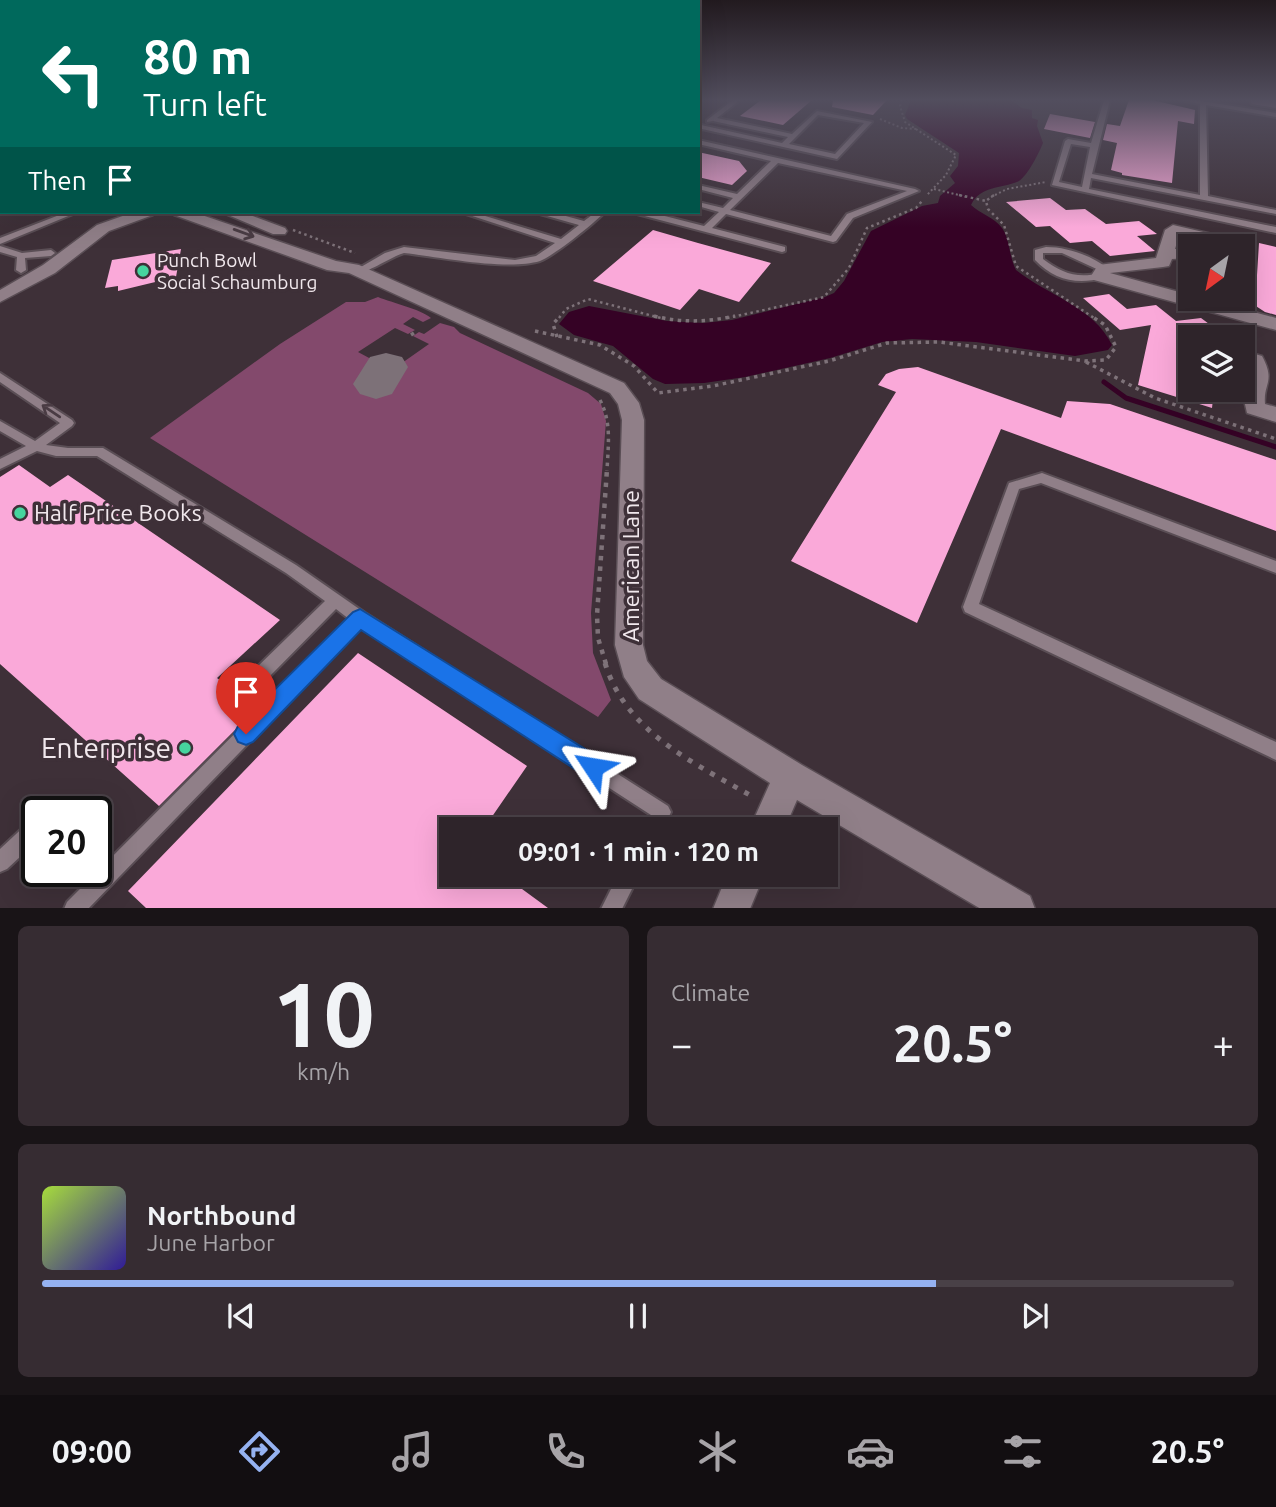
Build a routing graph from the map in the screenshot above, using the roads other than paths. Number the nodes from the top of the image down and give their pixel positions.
1 (700, 142) edge
2 (766, 142) edge
3 (787, 142) edge
4 (851, 142) edge
5 (1068, 142) edge
6 (1075, 142) edge
7 (1095, 142) edge
8 (1203, 142) edge
9 (783, 146) junction
10 (1094, 146) junction
11 (776, 160) junction
12 (1087, 175) junction
13 (700, 187) edge
14 (1084, 190) junction
15 (739, 197) junction
16 (1204, 198) junction
17 (700, 205) edge
18 (724, 211) junction
19 (1276, 212) edge
20 (69, 214) edge
21 (112, 214) edge
22 (142, 214) edge
23 (185, 214) edge
24 (234, 214) edge
25 (471, 214) edge
26 (550, 214) edge
27 (598, 214) edge
28 (648, 214) edge
29 (585, 224) junction
30 (706, 229) junction
31 (1276, 230) edge
32 (1191, 234) edge
33 (0, 241) edge
34 (562, 242) junction
35 (0, 249) edge
36 (782, 249) dead end
37 (1178, 254) edge
38 (1165, 256) junction
39 (21, 263) junction
40 (363, 267) junction
41 (1102, 272) junction
42 (0, 280) edge
43 (0, 297) edge
44 (1276, 324) edge
45 (1276, 358) edge
46 (1255, 360) edge
47 (1255, 371) edge
48 (2, 380) edge
49 (1255, 386) edge
50 (1252, 402) edge
51 (1276, 415) edge
52 (0, 425) edge
53 (35, 447) junction
54 (0, 464) edge
55 (1276, 567) edge
56 (335, 601) junction
57 (360, 618) junction
58 (260, 675) dead end
59 (1276, 751) edge
60 (790, 777) junction
61 (660, 817) edge
62 (771, 817) edge
63 (21, 843) edge
64 (0, 862) edge
65 (622, 887) edge
66 (740, 887) edge
67 (1007, 906) edge
68 (74, 908) edge
69 (611, 908) edge
70 (730, 908) edge

1 - 11 lane
2 - 9 lane
3 - 9 lane
4 - 9 lane
5 - 14 lane
6 - 10 lane
7 - 10 lane
8 - 16 lane
10 - 12 lane
11 - 15 lane
11 - 18 lane
12 - 14 lane
12 - 16 lane
13 - 15 lane
14 - 31 lane
15 - 18 lane
16 - 19 lane
17 - 18 lane
18 - 30 lane
20 - 33 lane
21 - 39 street
22 - 43 street
23 -> 40 street, American Lane
24 - 40 street, American Lane
25 - 34 lane
26 - 29 lane
27 - 29 lane
28 - 30 lane
29 - 34 lane
30 - 36 lane
32 - 38 street
34 - 40 lane
35 - 39 lane
37 - 38 street
38 - 41 street
39 - 42 street
40 - 60 street, American Lane
41 - 41 lane
41 - 44 street
45 - 46 street
47 - 49 street
53 -> 48 lane
50 - 51 street
52 - 53 lane
53 - 54 lane
53 - 56 lane
55 - 59 lane
56 - 57 lane
56 - 58 lane
57 - 61 lane
57 - 68 lane
60 - 62 street
60 - 67 street, American Lane
63 - 64 lane
65 - 69 lane
66 - 70 street

